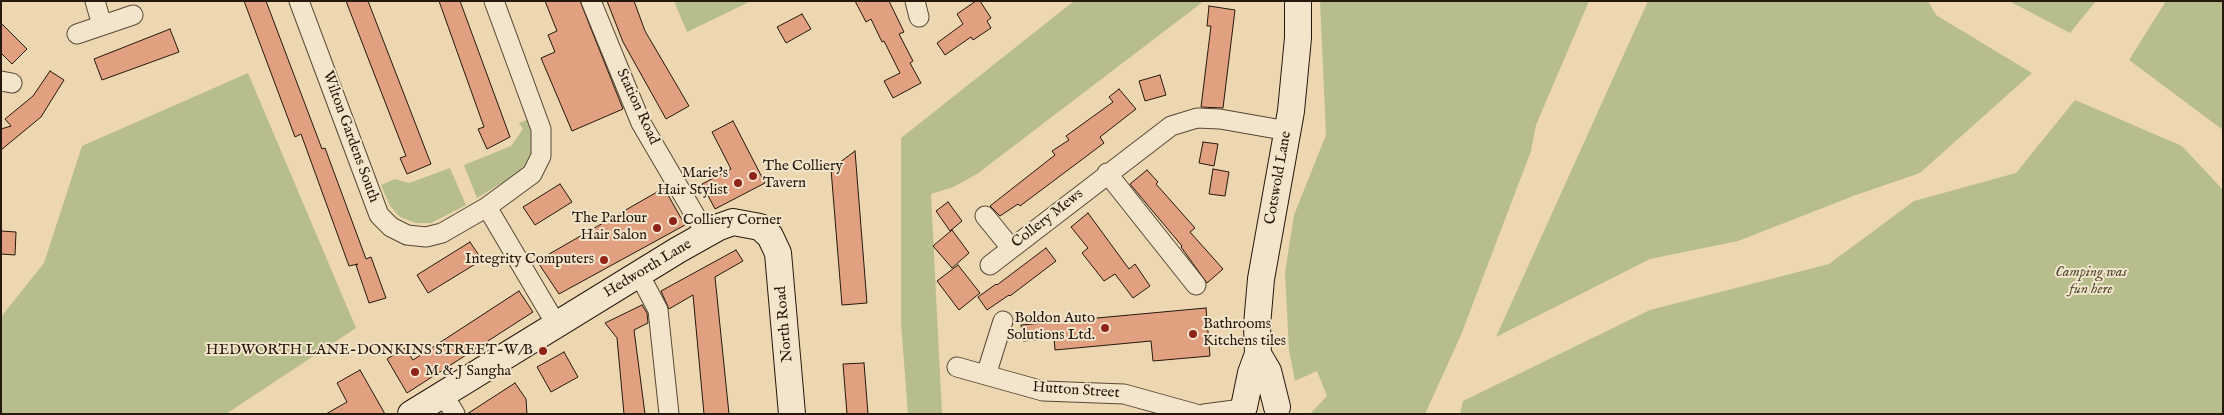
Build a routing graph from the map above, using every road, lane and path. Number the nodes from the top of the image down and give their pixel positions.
1 (95, 1) edge
2 (299, 1) edge
3 (494, 1) edge
4 (591, 1) edge
5 (1298, 1) edge
6 (133, 15) dead end
7 (102, 25) junction
8 (77, 34) dead end
9 (1288, 131) junction
10 (1107, 173) junction
11 (487, 207) junction
12 (985, 216) dead end
13 (706, 234) junction
14 (770, 236) joint
15 (1011, 248) junction
16 (990, 265) dead end
17 (639, 274) junction
18 (1196, 285) dead end
19 (1003, 321) dead end
20 (556, 324) junction
21 (1258, 354) junction
22 (958, 367) dead end
23 (986, 375) junction
24 (449, 404) edge
25 (1241, 410) edge
26 (1280, 410) edge
27 (411, 414) edge
28 (669, 414) edge
29 (792, 414) edge
30 (1196, 414) edge
31 (1204, 414) edge

1 - 7 street
2 - 11 street, Wilton Gardens South
3 - 11 street, Wilton Gardens South
4 - 13 street, Station Road
5 - 9 street, Cotswold Lane
6 - 7 street
7 - 8 street
9 - 10 street, Collery Mews
9 - 21 street, Cotswold Lane
10 - 15 street, Collery Mews
10 - 18 street
11 - 20 street
12 - 15 street
13 - 14 street, Hedworth Lane
13 - 17 street, Hedworth Lane
14 - 29 street, North Road
15 - 16 street, Collery Mews
17 - 20 street, Hedworth Lane
17 - 28 street
19 - 23 street
20 - 24 street, Hedworth Lane
21 - 25 street, Cotswold Lane
21 - 26 street, Cotswold Lane
22 - 23 street, Hutton Street
23 - 30 street, Hutton Street
24 - 27 street, Hedworth Lane
25 - 26 street
25 - 31 street

